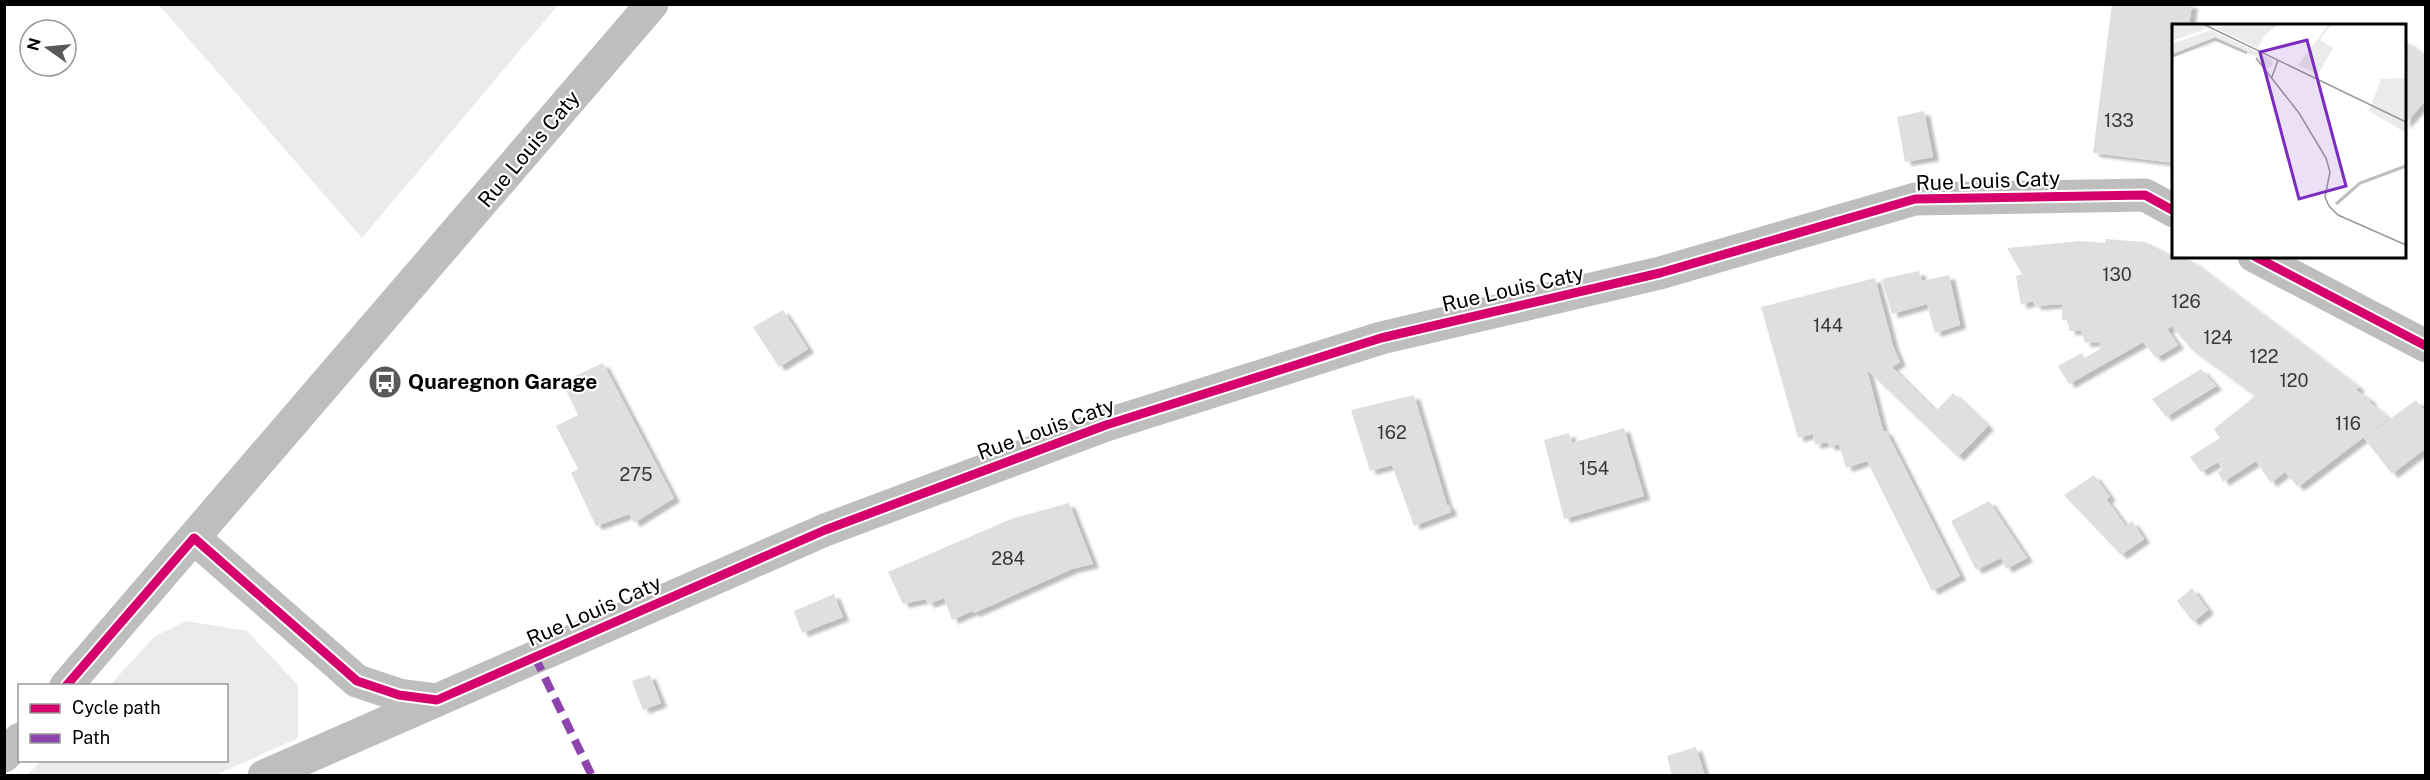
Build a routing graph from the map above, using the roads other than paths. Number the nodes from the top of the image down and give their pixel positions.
1 (652, 4) edge
2 (2172, 210) edge
3 (2258, 258) edge
4 (2426, 346) edge
5 (194, 538) junction
6 (68, 684) edge
7 (437, 700) junction
8 (18, 741) edge
9 (4, 756) edge
10 (264, 776) edge

1 - 5 street, Rue Louis Caty
2 - 7 street, Rue Louis Caty
3 - 4 street
5 - 6 street, Rue Louis Caty
5 - 7 street
7 - 10 street, Rue Louis Caty
8 - 9 street

